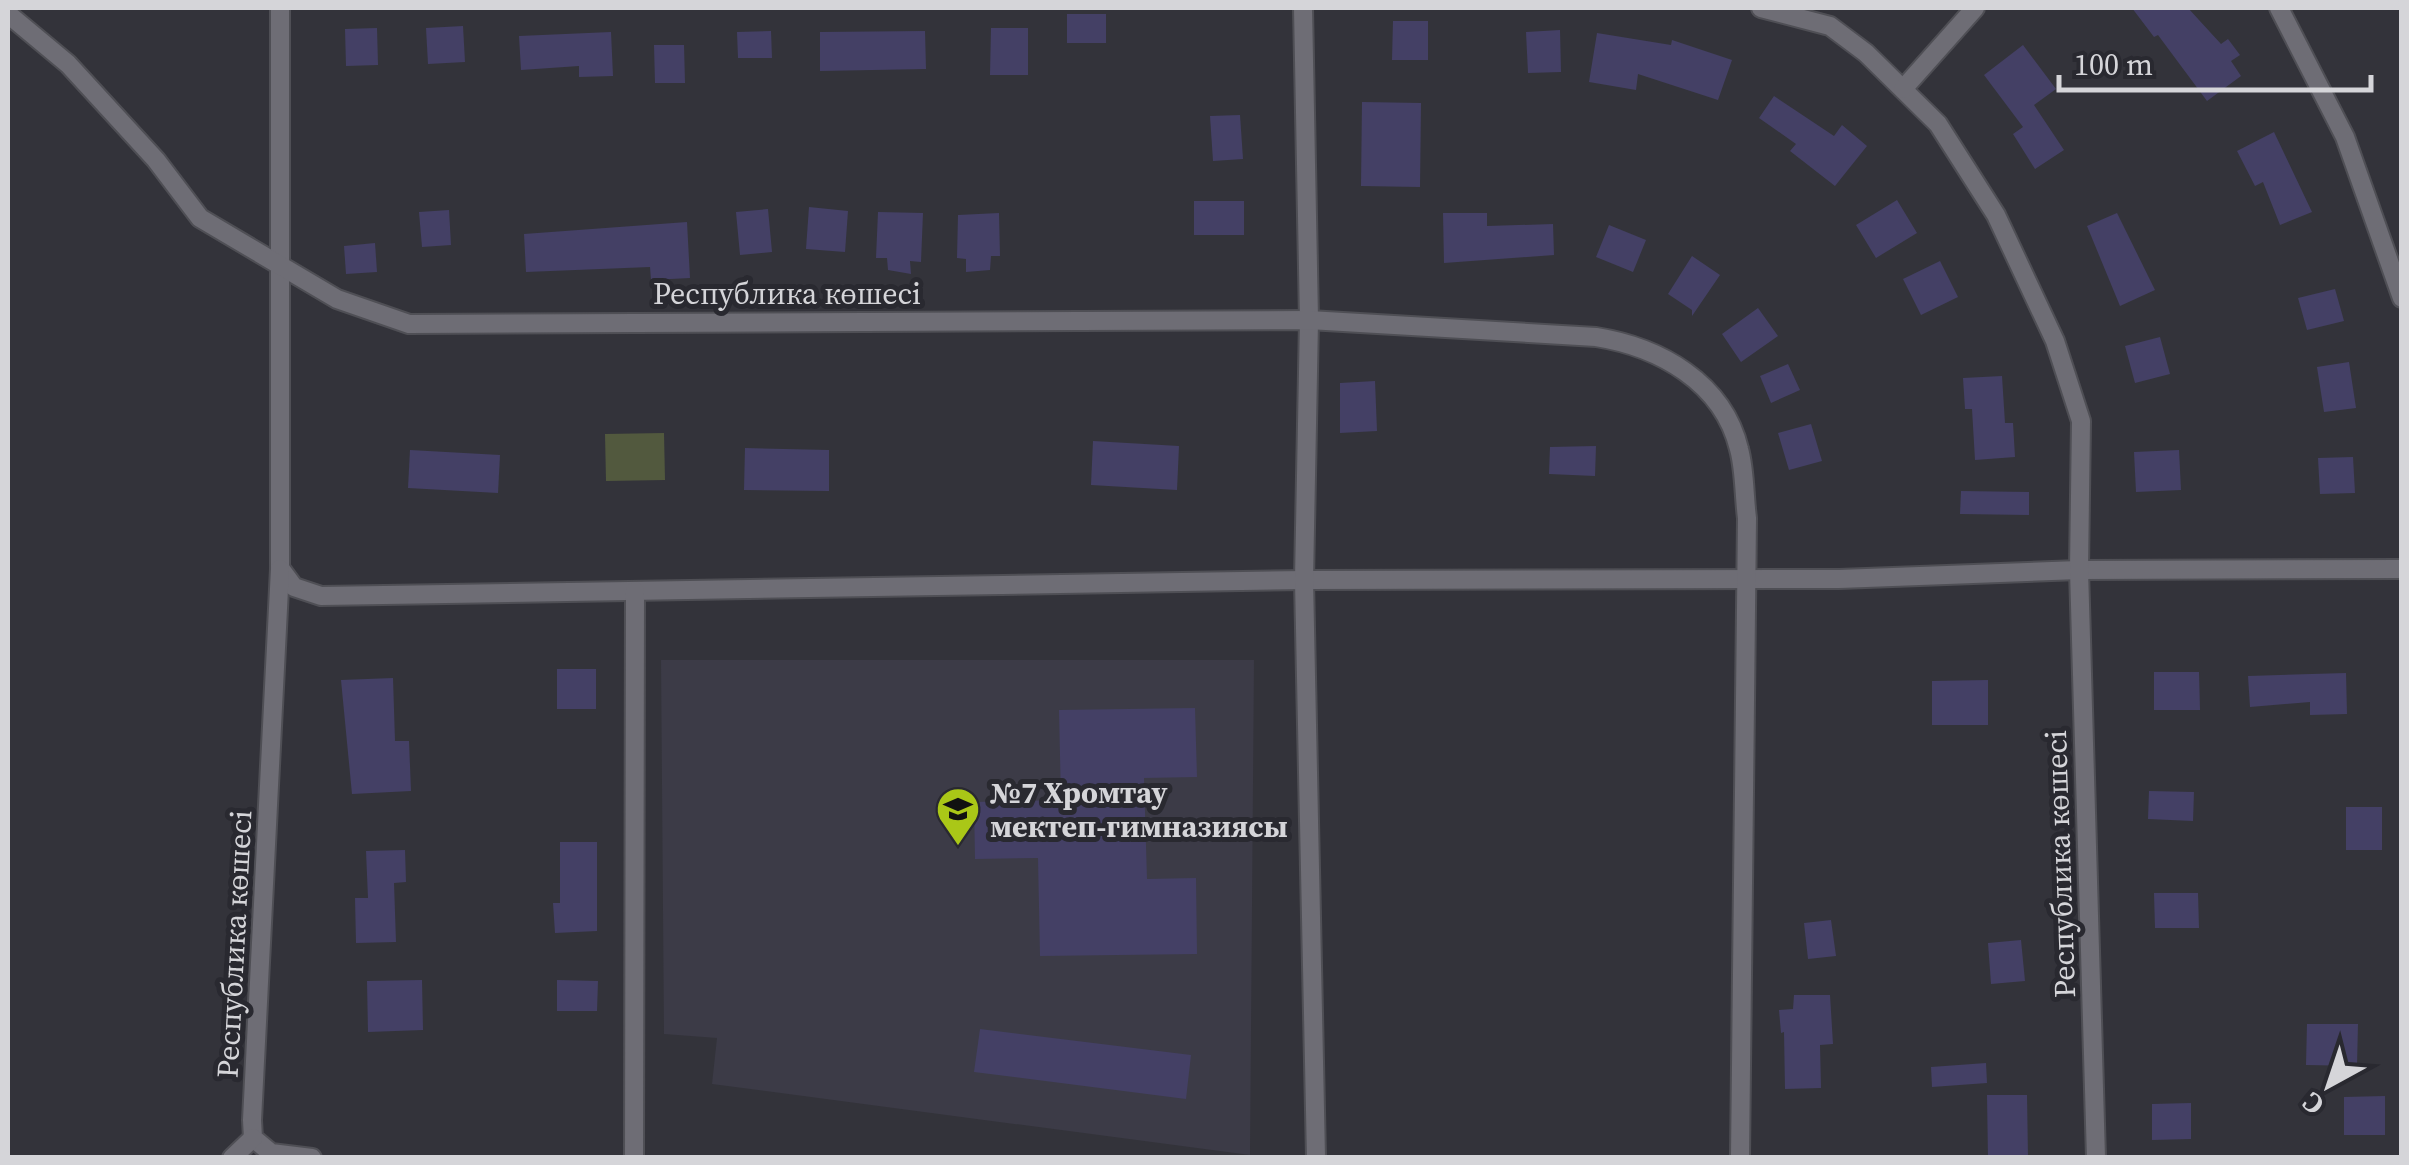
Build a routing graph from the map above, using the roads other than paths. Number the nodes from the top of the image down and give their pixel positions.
1 (280, 8) edge
2 (1303, 8) edge
3 (1761, 8) edge
4 (1974, 8) edge
5 (2280, 8) edge
6 (8, 14) edge
7 (1902, 90) junction
8 (278, 267) junction
9 (2402, 298) edge
10 (1309, 320) junction
11 (280, 568) junction
12 (2402, 569) edge
13 (2079, 570) junction
14 (1748, 579) junction
15 (1304, 580) junction
16 (635, 591) junction
17 (254, 1138) junction
18 (232, 1158) edge
19 (312, 1158) edge
20 (634, 1158) edge
21 (1316, 1158) edge
22 (1740, 1158) edge
23 (2096, 1158) edge

1 - 8 street
2 - 10 street
3 - 7 street, Республика көшесі
4 - 7 street
5 - 9 street
6 - 8 street, Республика көшесі
7 - 13 street, Республика көшесі
8 - 10 street, Республика көшесі
8 - 11 street, Республика көшесі
10 - 14 street, Республика көшесі
10 - 15 street
11 - 16 street
11 - 17 street, Республика көшесі
12 - 13 street
13 - 14 street
13 - 23 street, Республика көшесі
14 - 15 street
14 - 22 street, Республика көшесі
15 - 16 street
15 - 21 street
16 - 20 street
17 - 18 street
17 - 19 street

